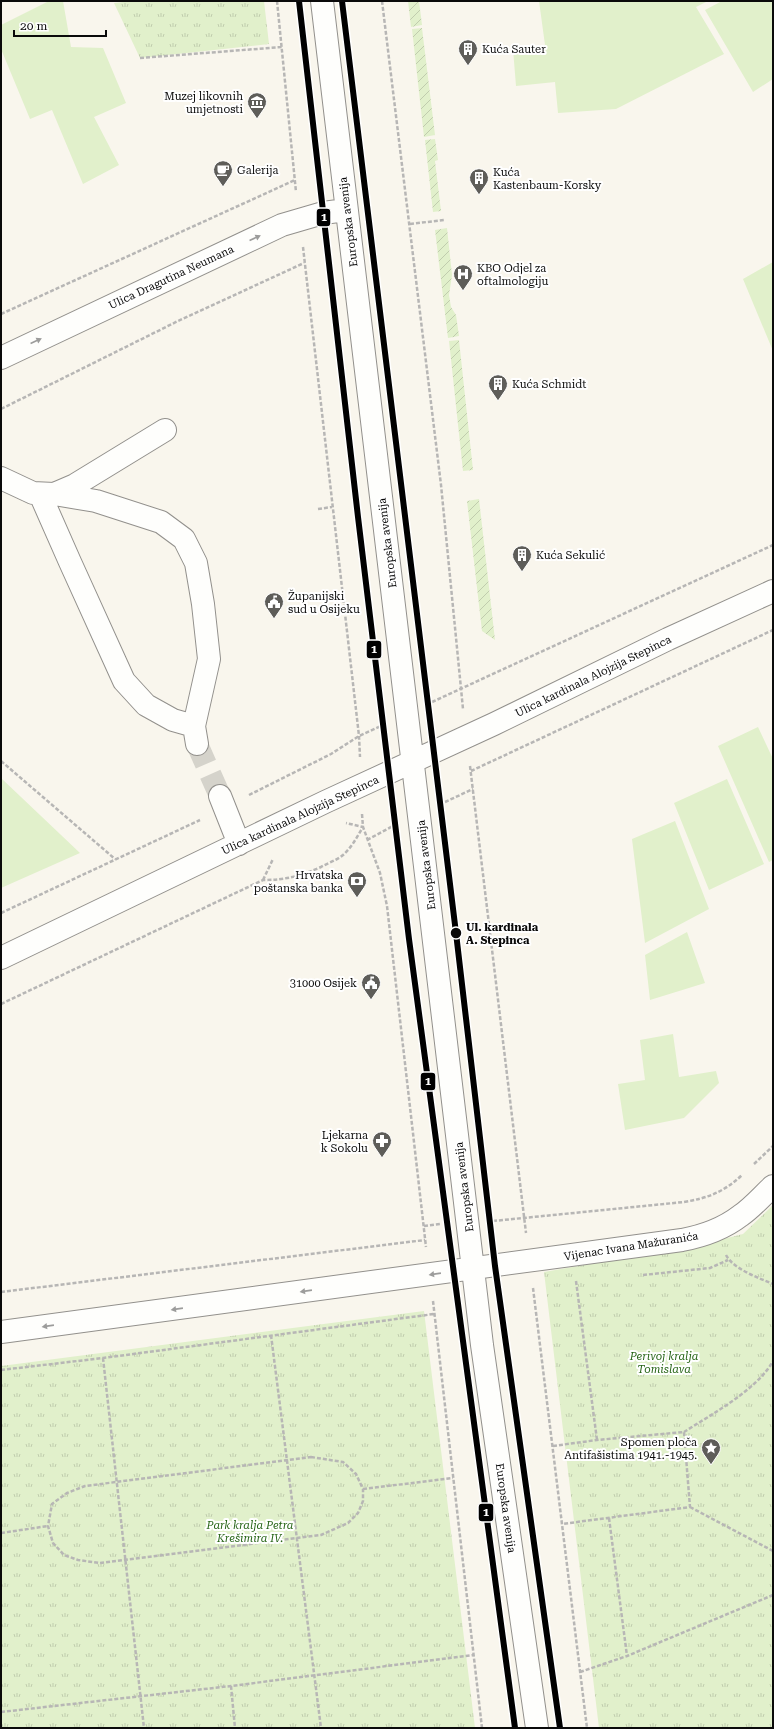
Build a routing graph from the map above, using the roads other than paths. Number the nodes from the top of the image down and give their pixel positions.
1 (322, 1) edge
2 (346, 210) junction
3 (1, 358) edge
4 (165, 430) dead end
5 (1, 478) edge
6 (47, 494) junction
7 (773, 591) edge
8 (413, 761) junction
9 (220, 796) tunnel mouth
10 (239, 844) junction
11 (1, 958) edge
12 (773, 1186) edge
13 (473, 1269) junction
14 (1, 1332) edge
15 (537, 1728) edge

1 - 2 street, Europska avenija
3 -> 2 street, Ulica Dragutina Neumana
2 - 8 street, Europska avenija
4 - 6 street
5 - 6 street
6 - 6 street
7 - 8 street, Ulica kardinala Alojzija Stepinca
8 - 10 street, Ulica kardinala Alojzija Stepinca
8 - 13 street, Europska avenija
9 - 10 street
10 - 11 street, Ulica kardinala Alojzija Stepinca
12 - 13 street, Vijenac Ivana Mažuranića
13 -> 14 street
13 - 15 street, Europska avenija

